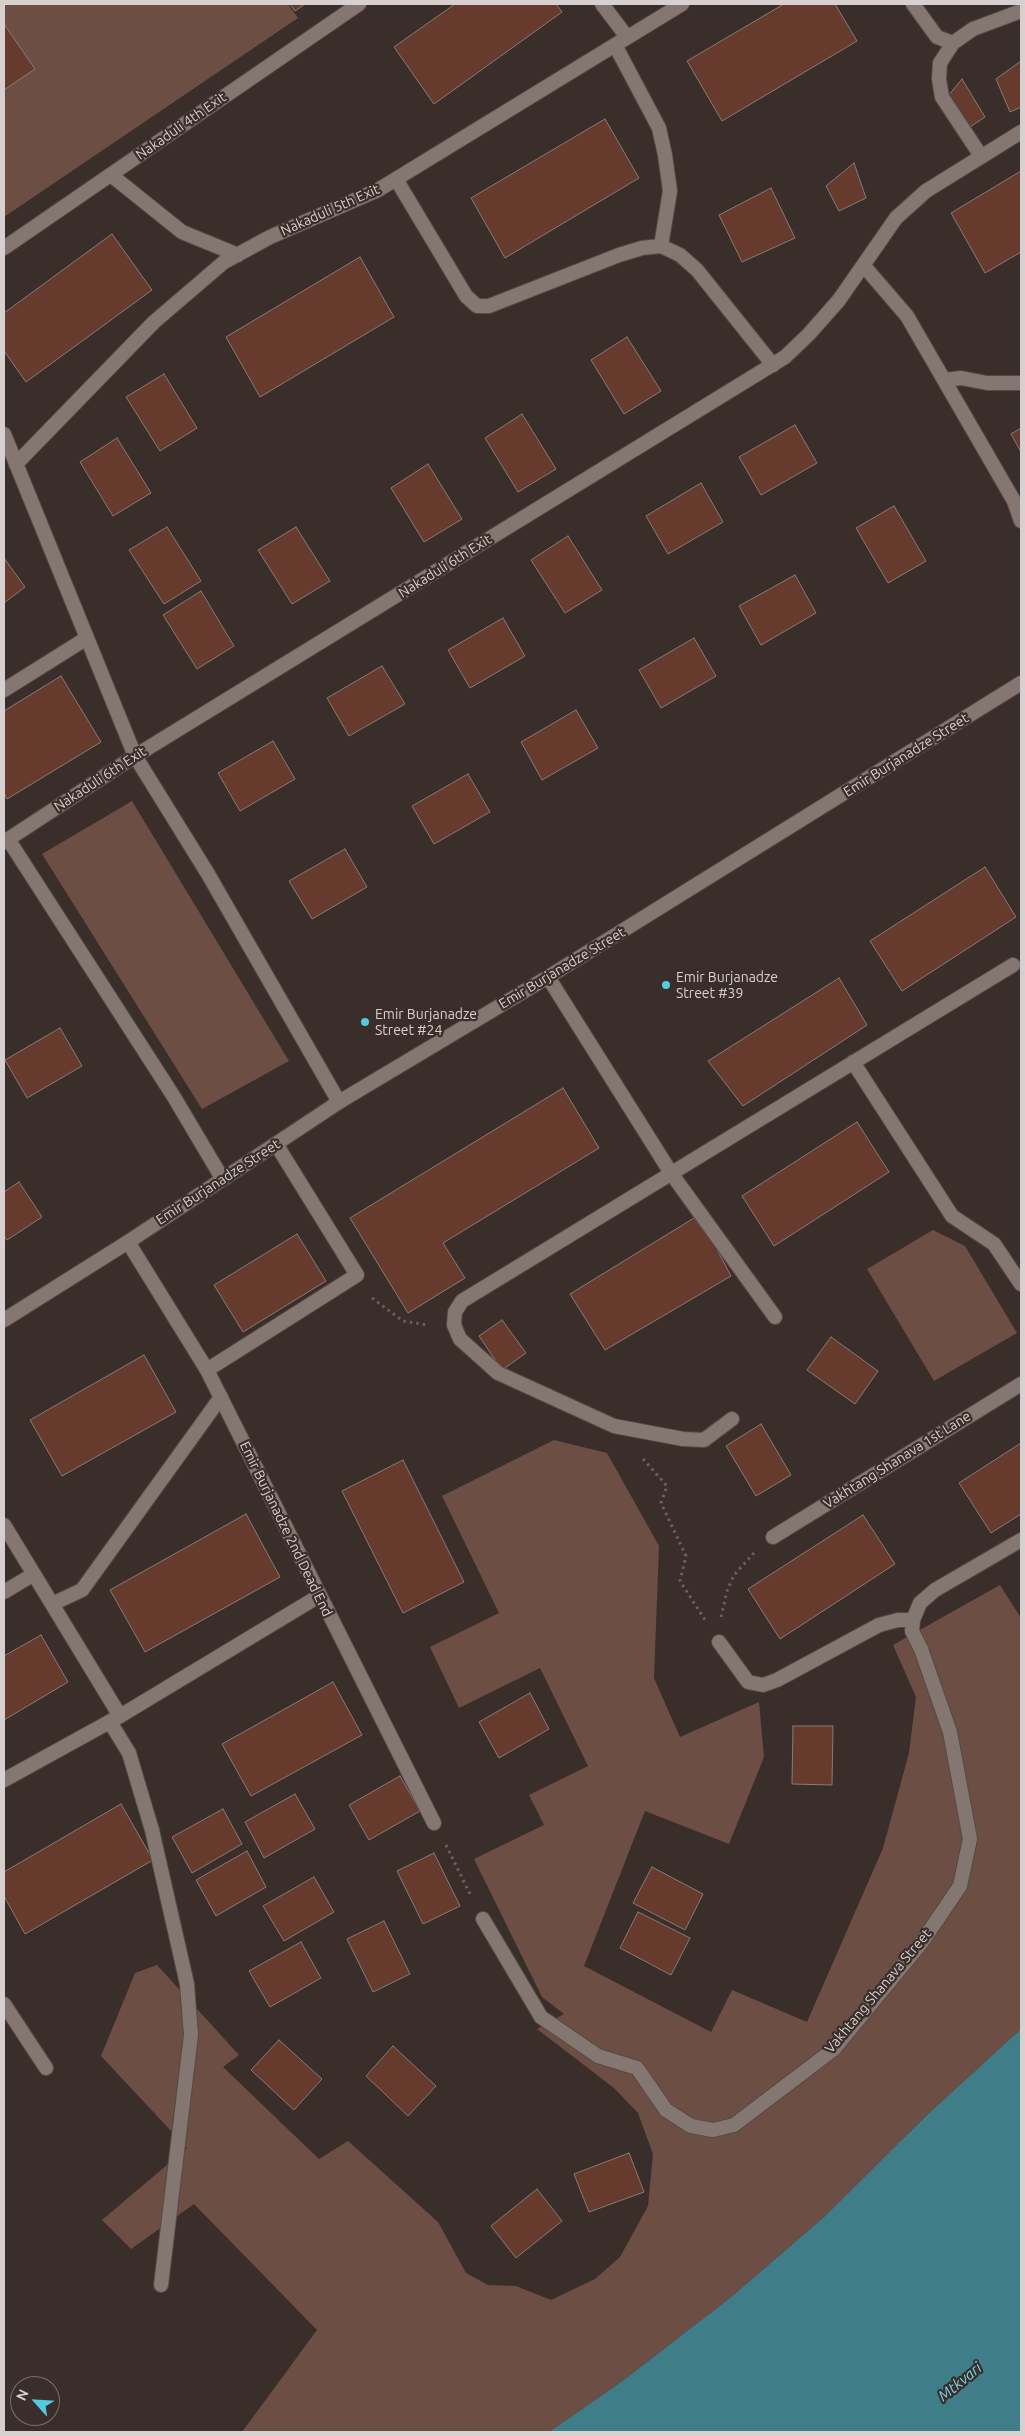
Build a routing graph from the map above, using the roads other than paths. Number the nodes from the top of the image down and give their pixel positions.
1 (359, 4) edge
2 (602, 4) edge
3 (682, 4) edge
4 (913, 4) edge
5 (1021, 11) edge
6 (627, 37) junction
7 (953, 43) junction
8 (615, 45) junction
9 (1021, 132) edge
10 (981, 156) junction
11 (111, 175) junction
12 (396, 179) junction
13 (661, 246) junction
14 (4, 248) edge
15 (238, 255) junction
16 (864, 266) junction
17 (773, 365) junction
18 (945, 380) junction
19 (1021, 383) edge
20 (4, 434) edge
21 (16, 464) junction
22 (1021, 521) edge
23 (87, 638) junction
24 (1021, 683) edge
25 (4, 690) edge
26 (135, 756) junction
27 (5, 838) edge
28 (1013, 965) dead end
29 (548, 977) junction
30 (853, 1062) junction
31 (339, 1102) junction
32 (276, 1144) junction
33 (671, 1173) junction
34 (222, 1178) junction
35 (128, 1242) junction
36 (1021, 1284) edge
37 (775, 1317) dead end
38 (4, 1320) edge
39 (207, 1370) junction
40 (1021, 1384) edge
41 (221, 1397) junction
42 (732, 1419) dead end
43 (4, 1525) edge
44 (773, 1537) road end
45 (1021, 1540) edge
46 (34, 1574) junction
47 (4, 1592) edge
48 (319, 1596) junction
49 (52, 1604) junction
50 (913, 1620) junction
51 (719, 1642) road end
52 (115, 1719) junction
53 (4, 1780) edge
54 (434, 1822) road end
55 (483, 1919) road end
56 (4, 2004) edge
57 (46, 2068) dead end
58 (161, 2285) dead end

1 - 11 street, Nakaduli 4th Exit
2 - 6 street
3 - 6 street, Nakaduli 5th Exit
4 - 7 street
5 - 7 street
6 - 8 street, Nakaduli 5th Exit
7 - 10 street
8 - 12 street, Nakaduli 5th Exit
8 - 13 street
9 - 10 street, Nakaduli 6th Exit
10 - 16 street, Nakaduli 6th Exit
11 - 14 street, Nakaduli 4th Exit
11 - 15 street
12 - 13 street
12 - 15 street, Nakaduli 5th Exit
13 - 17 street
15 - 21 street, Nakaduli 5th Exit
16 - 17 street, Nakaduli 6th Exit
16 - 18 street
17 - 26 street, Nakaduli 6th Exit
18 - 19 street
18 - 22 street
20 - 21 street
21 - 23 street
23 - 25 street
23 - 26 street
24 - 29 street, Emir Burjanadze Street
26 - 27 street, Nakaduli 6th Exit
26 - 31 street
27 - 34 street
28 - 30 street
29 - 31 street, Emir Burjanadze Street
29 - 33 street
30 - 33 street
30 - 36 street
31 - 32 street, Emir Burjanadze Street
32 - 34 street, Emir Burjanadze Street
32 - 39 street
33 - 37 street
33 - 42 street
34 - 35 street, Emir Burjanadze Street
35 - 38 street, Emir Burjanadze Street
35 - 39 street, Emir Burjanadze 2nd Dead End
39 - 41 street, Emir Burjanadze 2nd Dead End
40 - 44 street, Vakhtang Shanava 1st Lane
41 - 48 street, Emir Burjanadze 2nd Dead End
41 - 49 street
43 - 46 street
45 - 50 street
46 - 47 street
46 - 49 street
48 - 52 street
48 - 54 street, Emir Burjanadze 2nd Dead End
49 - 52 street
50 - 51 street
50 - 55 street, Vakhtang Shanava Street
52 - 53 street
52 - 58 street
56 - 57 street

